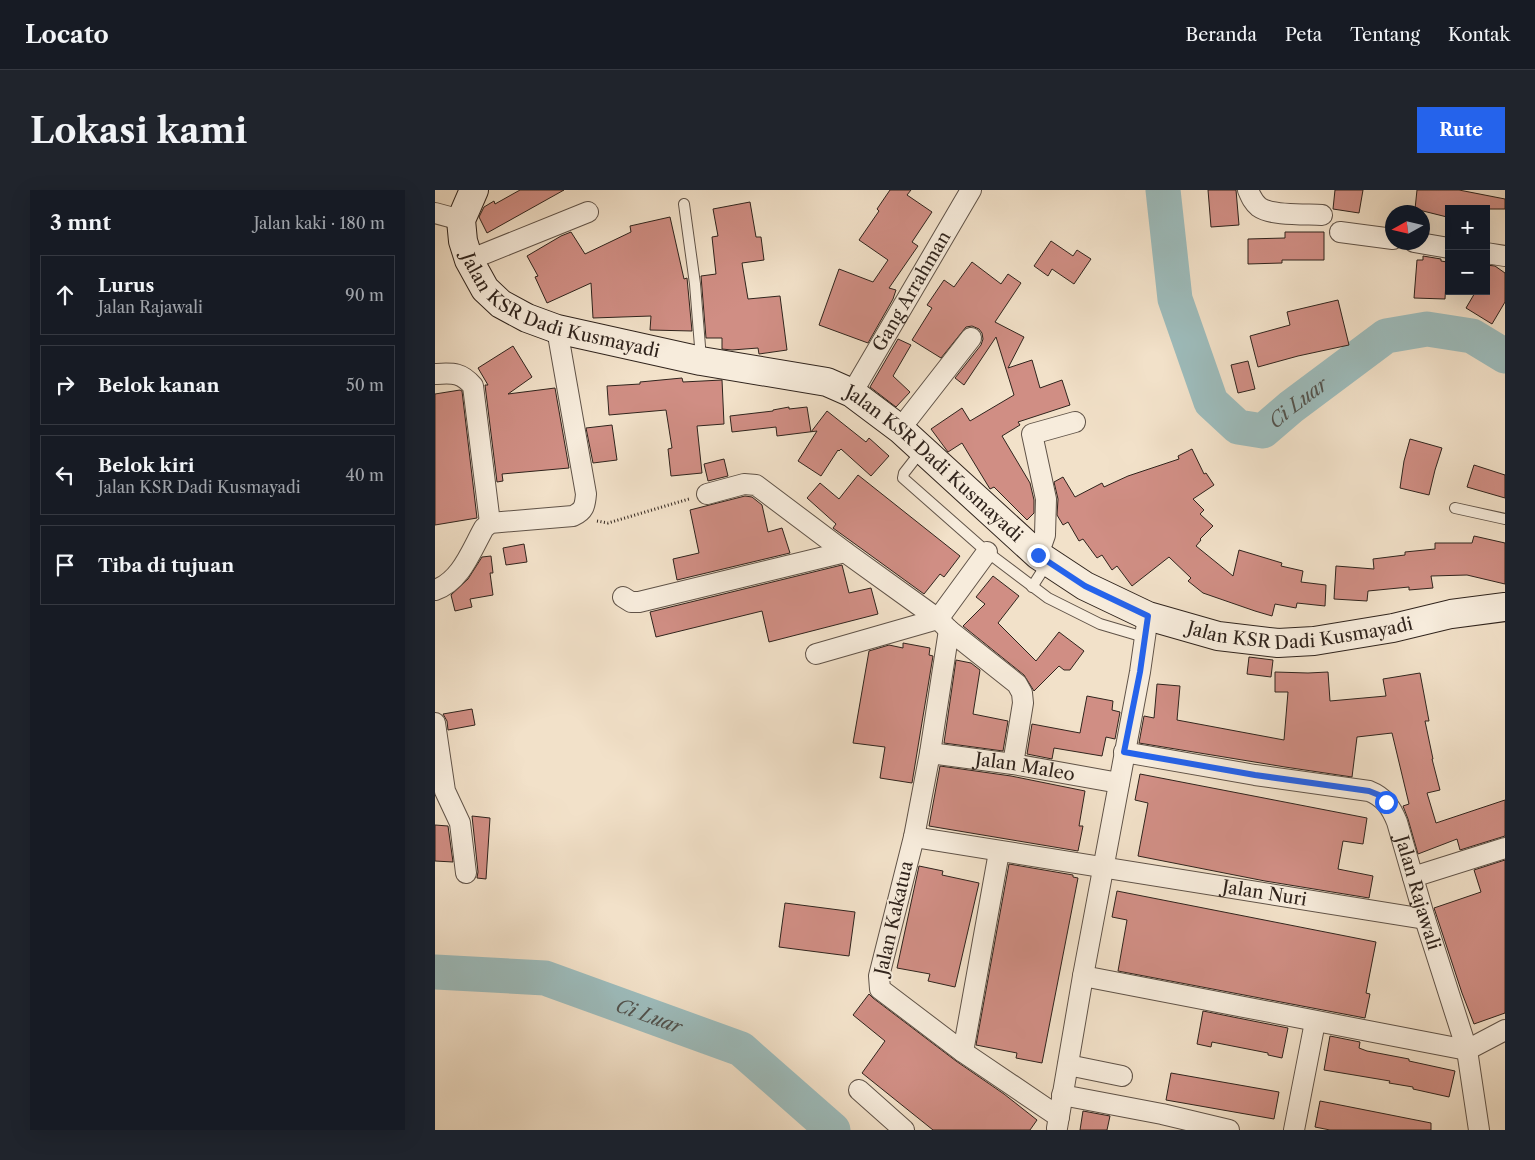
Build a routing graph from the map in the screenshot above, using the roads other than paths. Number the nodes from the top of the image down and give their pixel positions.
1 (474, 190) edge
2 (971, 190) edge
3 (1248, 190) edge
4 (684, 204) dead end
5 (588, 212) dead end
6 (435, 213) edge
7 (1323, 215) dead end
8 (461, 220) junction
9 (1340, 232) dead end
10 (1385, 238) edge
11 (1430, 245) edge
12 (1445, 247) edge
13 (1490, 254) edge
14 (1505, 256) edge
15 (469, 260) junction
16 (557, 329) junction
17 (971, 338) dead end
18 (701, 361) junction
19 (435, 374) edge
20 (852, 393) junction
21 (1075, 422) dead end
22 (900, 430) junction
23 (922, 449) junction
24 (707, 494) road end
25 (1455, 508) dead end
26 (1505, 519) edge
27 (490, 523) junction
28 (845, 552) junction
29 (987, 552) junction
30 (1043, 559) junction
31 (1032, 586) junction
32 (435, 590) edge
33 (623, 597) dead end
34 (1505, 606) edge
35 (944, 624) junction
36 (1146, 626) junction
37 (816, 654) dead end
38 (435, 723) edge
39 (1124, 752) junction
40 (930, 753) junction
41 (1013, 764) junction
42 (1119, 783) junction
43 (442, 805) edge
44 (914, 837) junction
45 (1505, 848) edge
46 (999, 852) junction
47 (1104, 868) junction
48 (466, 873) dead end
49 (1413, 877) junction
50 (1425, 919) junction
51 (1083, 976) junction
52 (1315, 1022) junction
53 (1505, 1030) edge
54 (1467, 1050) junction
55 (963, 1052) junction
56 (1068, 1066) junction
57 (1122, 1076) dead end
58 (859, 1090) dead end
59 (1062, 1095) junction
60 (1160, 1122) edge
61 (1058, 1123) edge
62 (904, 1130) edge
63 (1229, 1130) edge
64 (1294, 1130) edge
65 (1479, 1130) edge

1 - 8 main road
2 - 20 street, Gang Arrahman
3 - 7 street
4 - 18 lane
5 - 15 street
6 - 8 street
8 - 15 main road, Jalan KSR Dadi Kusmayadi
9 - 10 street
11 - 12 street
13 - 14 street
15 - 16 main road, Jalan KSR Dadi Kusmayadi
16 - 18 main road, Jalan KSR Dadi Kusmayadi
16 - 27 street
17 - 22 street
18 - 20 main road, Jalan KSR Dadi Kusmayadi
19 - 27 street
20 - 22 main road, Jalan KSR Dadi Kusmayadi
21 - 30 street
22 - 23 main road, Jalan KSR Dadi Kusmayadi
23 - 29 lane
23 - 30 main road, Jalan KSR Dadi Kusmayadi
24 - 28 street
25 - 26 lane
27 - 32 street
28 - 33 street
28 - 35 street
29 - 31 lane
29 - 35 street
30 - 31 lane
30 - 36 main road, Jalan KSR Dadi Kusmayadi
31 - 36 lane
34 - 36 main road, Jalan KSR Dadi Kusmayadi
35 - 37 street
35 - 40 street, Jalan Kakatua
35 - 41 street
36 - 39 street
38 - 43 street
39 - 42 street
39 - 49 street, Jalan Rajawali
40 - 41 street, Jalan Maleo
40 - 44 street, Jalan Kakatua
41 - 42 street, Jalan Maleo
42 - 47 street
43 - 48 street
44 - 46 street, Jalan Nuri
44 - 55 street, Jalan Kakatua
45 - 49 street
46 - 47 street, Jalan Nuri
46 - 55 street
47 - 50 street, Jalan Nuri
47 - 51 street
49 - 50 street, Jalan Rajawali
50 - 54 street, Jalan Rajawali
51 - 52 street
51 - 56 street
52 - 54 street
52 - 64 street
53 - 54 street
54 - 65 street, Jalan Rajawali
55 - 61 street, Jalan Kakatua
56 - 57 street
56 - 59 street
58 - 62 street
59 - 60 street
59 - 61 street
60 - 63 street

